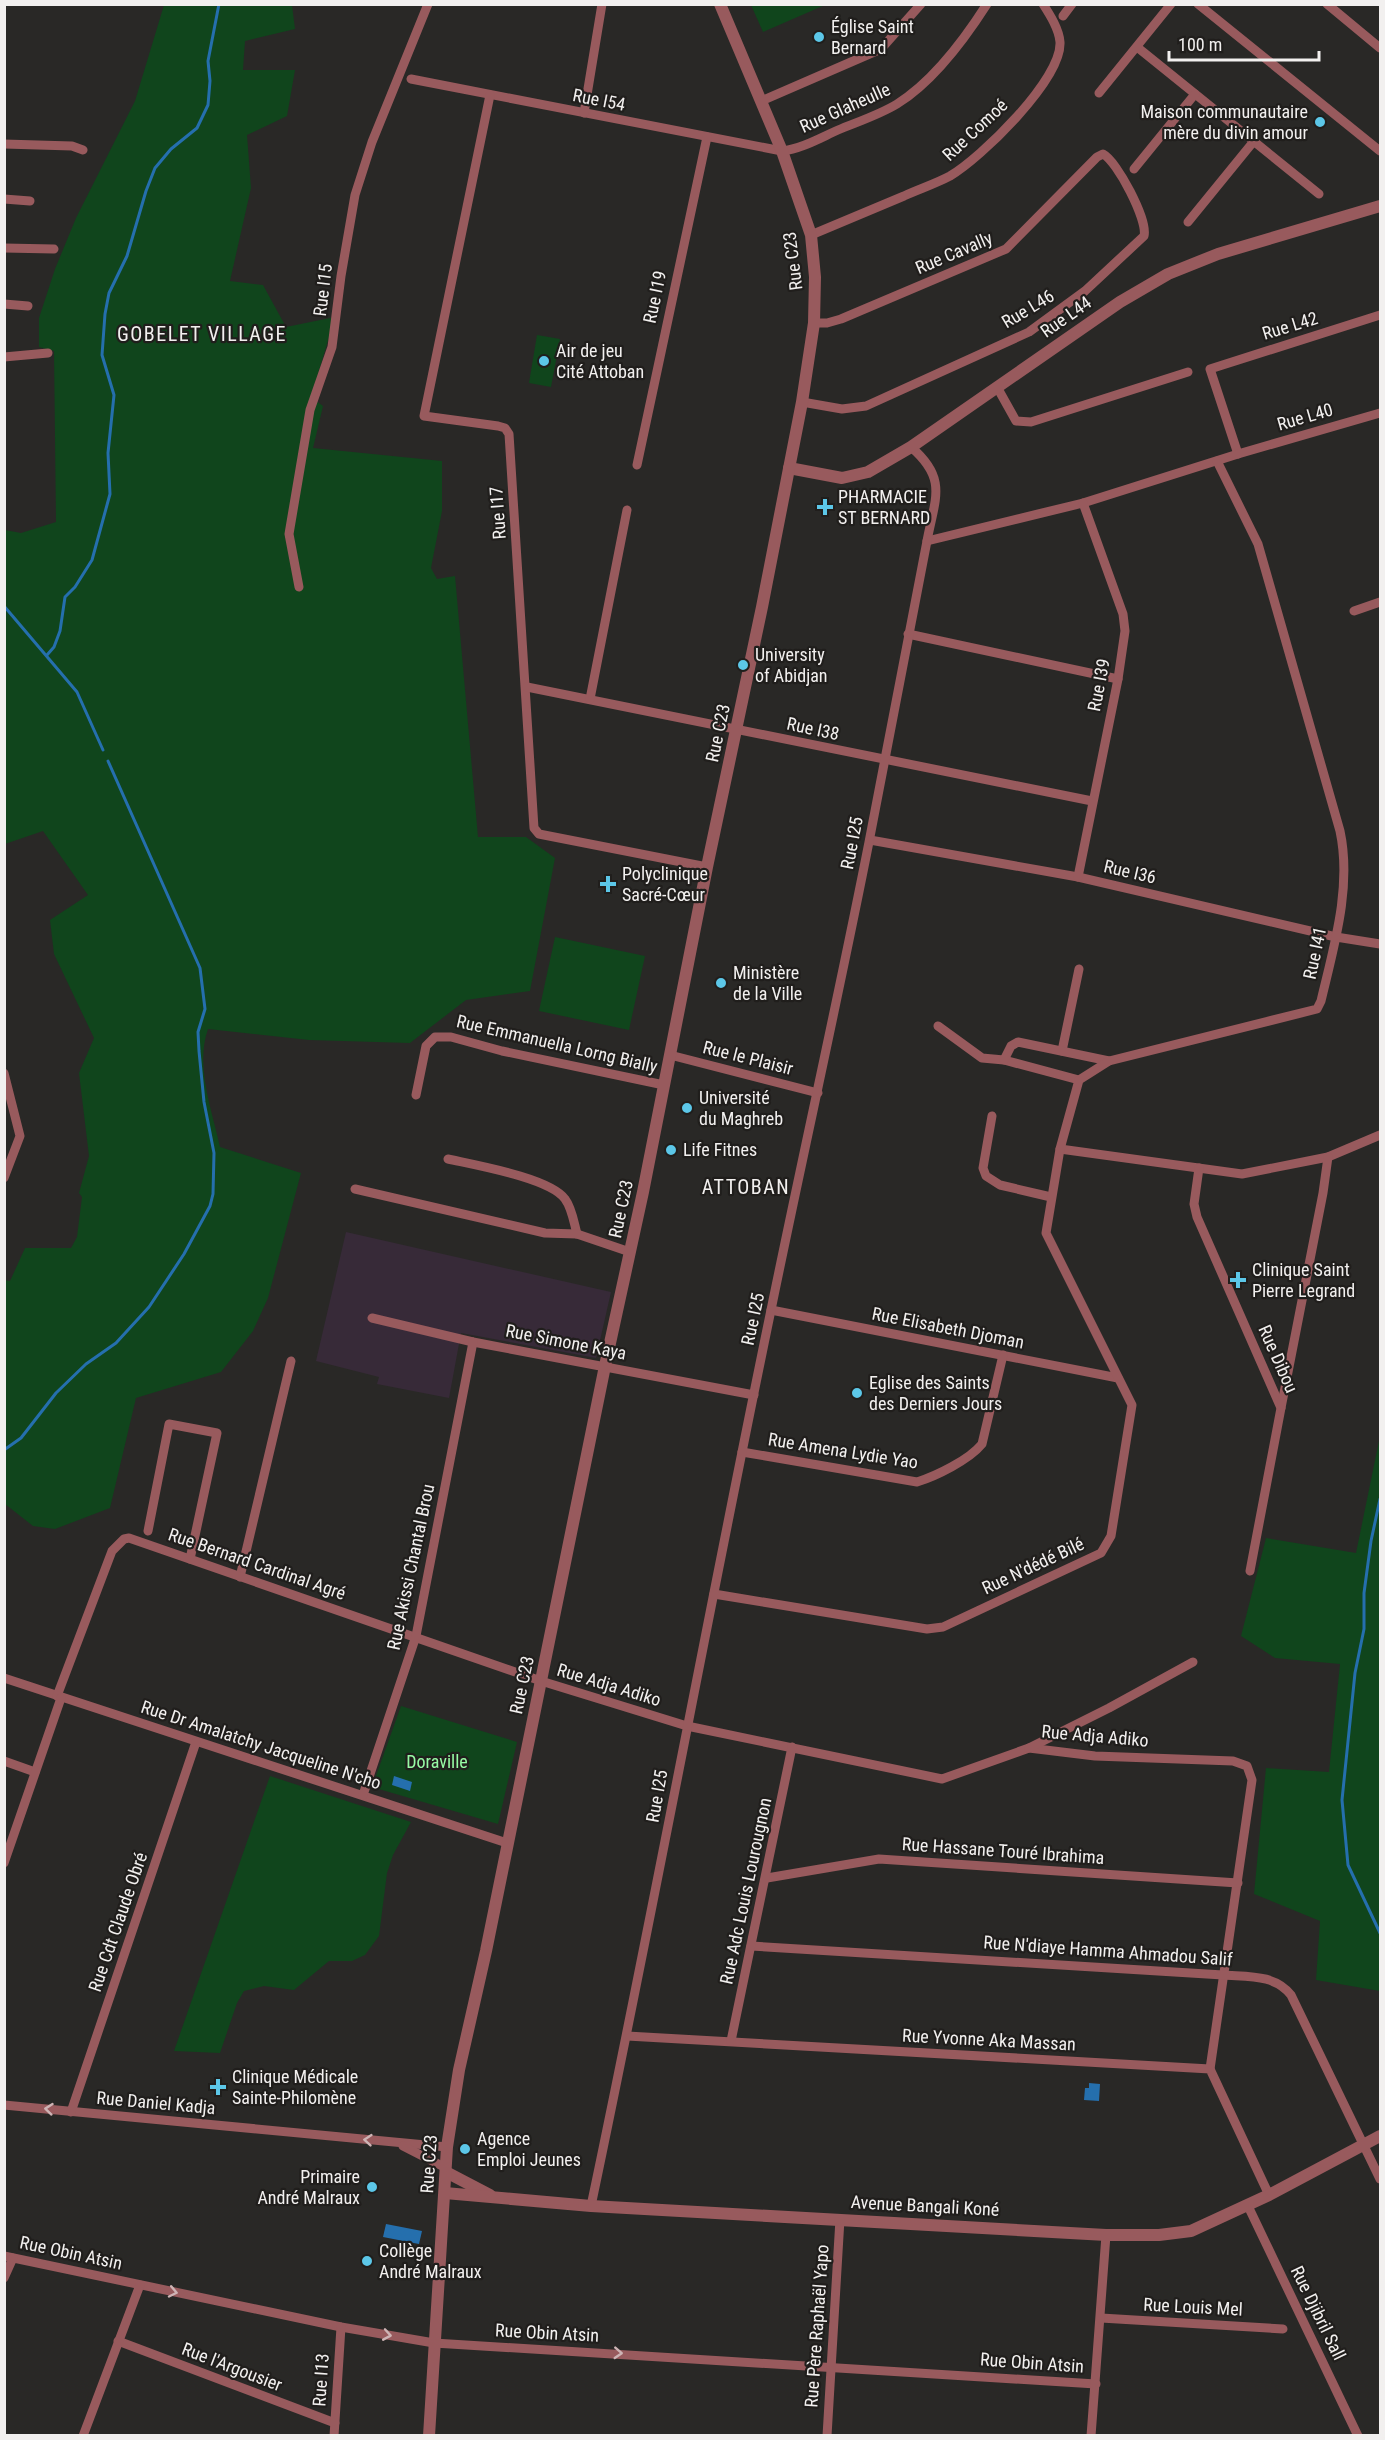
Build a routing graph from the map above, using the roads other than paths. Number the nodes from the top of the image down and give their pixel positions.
1 (428, 4) edge
2 (602, 4) edge
3 (720, 4) edge
4 (921, 4) edge
5 (987, 4) edge
6 (1072, 4) edge
7 (1171, 4) edge
8 (1198, 4) edge
9 (1327, 4) edge
10 (1045, 7) edge
11 (1063, 16) dead end
12 (1137, 47) junction
13 (1380, 48) edge
14 (411, 79) dead end
15 (1099, 93) dead end
16 (1195, 94) junction
17 (490, 95) junction
18 (761, 101) junction
19 (584, 114) junction
20 (707, 137) junction
21 (1254, 141) junction
22 (4, 144) edge
23 (83, 150) dead end
24 (782, 151) junction
25 (1380, 151) edge
26 (1134, 169) dead end
27 (1128, 189) joint
28 (1319, 194) dead end
29 (4, 199) edge
30 (30, 201) dead end
31 (1380, 206) edge
32 (1188, 222) dead end
33 (811, 235) junction
34 (4, 248) edge
35 (54, 249) dead end
36 (4, 304) edge
37 (28, 306) dead end
38 (1380, 315) edge
39 (814, 323) junction
40 (48, 353) dead end
41 (4, 357) edge
42 (1188, 372) dead end
43 (997, 387) junction
44 (802, 402) junction
45 (1380, 413) edge
46 (911, 447) junction
47 (1238, 454) junction
48 (1217, 461) junction
49 (637, 465) dead end
50 (789, 468) junction
51 (1083, 503) junction
52 (627, 510) dead end
53 (927, 541) junction
54 (299, 587) dead end
55 (1380, 603) edge
56 (1354, 611) dead end
57 (908, 634) junction
58 (1118, 679) junction
59 (527, 687) junction
60 (590, 699) junction
61 (737, 730) junction
62 (885, 760) junction
63 (1092, 801) junction
64 (870, 840) junction
65 (707, 867) junction
66 (1078, 877) junction
67 (1336, 937) junction
68 (1380, 944) edge
69 (1079, 969) dead end
70 (938, 1026) dead end
71 (1062, 1051) junction
72 (670, 1056) junction
73 (1004, 1060) junction
74 (1109, 1061) junction
75 (4, 1073) edge
76 (1079, 1080) junction
77 (663, 1085) junction
78 (818, 1094) junction
79 (416, 1095) dead end
80 (992, 1116) dead end
81 (1380, 1135) edge
82 (1060, 1149) junction
83 (1328, 1157) junction
84 (448, 1160) dead end
85 (1199, 1168) junction
86 (4, 1178) edge
87 (355, 1189) dead end
88 (1051, 1197) junction
89 (577, 1234) junction
90 (630, 1252) junction
91 (771, 1310) junction
92 (372, 1318) dead end
93 (473, 1342) junction
94 (1003, 1355) junction
95 (291, 1361) dead end
96 (604, 1366) junction
97 (1118, 1378) junction
98 (754, 1395) junction
99 (1281, 1408) junction
100 (742, 1452) junction
101 (148, 1531) dead end
102 (190, 1559) junction
103 (1250, 1571) dead end
104 (240, 1577) junction
105 (714, 1594) junction
106 (416, 1636) junction
107 (1193, 1662) dead end
108 (4, 1678) edge
109 (541, 1681) junction
110 (59, 1697) junction
111 (687, 1726) junction
112 (196, 1742) junction
113 (792, 1747) junction
114 (1029, 1748) junction
115 (4, 1761) edge
116 (35, 1772) junction
117 (363, 1795) junction
118 (507, 1843) junction
119 (4, 1863) edge
120 (767, 1878) junction
121 (1238, 1883) junction
122 (752, 1946) junction
123 (1223, 1975) junction
124 (627, 2036) junction
125 (731, 2041) junction
126 (1210, 2069) junction
127 (4, 2105) edge
128 (70, 2112) junction
129 (1380, 2136) edge
130 (398, 2143) junction
131 (1363, 2145) junction
132 (447, 2147) junction
133 (446, 2170) junction
134 (1380, 2179) edge
135 (445, 2193) junction
136 (1269, 2195) junction
137 (497, 2198) junction
138 (591, 2206) junction
139 (1248, 2206) junction
140 (840, 2219) junction
141 (1106, 2235) junction
142 (9, 2257) edge
143 (4, 2278) edge
144 (140, 2285) junction
145 (1101, 2318) junction
146 (341, 2327) junction
147 (1283, 2329) dead end
148 (118, 2341) junction
149 (434, 2343) junction
150 (830, 2366) junction
151 (1096, 2384) junction
152 (335, 2423) junction
153 (83, 2436) edge
154 (334, 2436) edge
155 (429, 2436) edge
156 (827, 2436) edge
157 (1091, 2436) edge
158 (1358, 2436) edge

1 - 54 street, Rue I15
2 - 19 street
3 - 18 street, Rue C23
4 - 18 street
5 - 24 street, Rue Glaheulle
6 - 11 street
7 - 12 street
8 - 25 street
9 - 13 street
10 - 33 street, Rue Comoé
12 - 15 street
12 - 16 street
14 - 17 street, Rue I54
16 - 21 street
16 - 26 street
17 - 19 street, Rue I54
17 - 59 street, Rue I17
18 - 24 street, Rue C23
19 - 20 street, Rue I54
20 - 24 street, Rue I54
20 - 49 street, Rue I19
21 - 28 street
21 - 32 street
22 - 23 street
24 - 33 street, Rue C23
27 - 39 street, Rue Cavally
27 - 44 street, Rue L46
29 - 30 street
31 - 43 street, Rue L44
33 - 39 street, Rue C23
34 - 35 street
36 - 37 street
38 - 47 street, Rue L42
39 - 44 street, Rue C23
40 - 41 street
42 - 43 street
43 - 46 street, Rue L44
44 - 50 street, Rue C23
45 - 47 street, Rue L40
46 - 50 street, Rue L44
46 - 53 street, Rue I25
47 - 48 street, Rue L40
48 - 51 street, Rue L40
48 - 67 street, Rue I41
50 - 61 street, Rue C23
51 - 53 street, Rue L40
51 - 58 street, Rue I39
52 - 60 street
53 - 57 street, Rue I25
55 - 56 street
57 - 58 street
57 - 62 street, Rue I25
58 - 63 street, Rue I39
59 - 60 street, Rue I38
59 - 65 street, Rue I17
60 - 61 street, Rue I38
61 - 62 street, Rue I38
61 - 65 street, Rue C23
62 - 63 street, Rue I38
62 - 64 street, Rue I25
63 - 66 street, Rue I39
64 - 66 street, Rue I36
64 - 78 street, Rue I25
65 - 72 street, Rue C23
66 - 67 street, Rue I36
67 - 68 street, Rue I36
67 - 74 street, Rue I41
69 - 71 street
70 - 73 street
71 - 73 street
71 - 74 street
72 - 77 street, Rue C23
72 - 78 street, Rue le Plaisir
73 - 76 street
74 - 76 street, Rue I41
75 - 86 street
76 - 82 street
77 - 79 street, Rue Emmanuella Lorng Bially
77 - 90 street, Rue C23
78 - 91 street, Rue I25
80 - 88 street
81 - 83 street
82 - 85 street
82 - 88 street
83 - 85 street
83 - 99 street
84 - 89 street
85 - 99 street, Rue Dibou
87 - 89 street
88 - 97 street, Rue N'dédé Bilé
89 - 90 street
90 - 96 street, Rue C23
91 - 94 street, Rue Elisabeth Djoman
91 - 98 street, Rue I25
92 - 93 street, Rue Simone Kaya
93 - 96 street, Rue Simone Kaya
93 - 106 street, Rue Akissi Chantal Brou
94 - 97 street, Rue Elisabeth Djoman
94 - 100 street, Rue Amena Lydie Yao
95 - 104 street
96 - 98 street, Rue Simone Kaya
96 - 109 street, Rue C23
97 - 105 street, Rue N'dédé Bilé
98 - 100 street, Rue I25
99 - 103 street, Rue Dibou
100 - 105 street, Rue I25
101 - 102 street
102 - 104 street, Rue Bernard Cardinal Agré
102 - 110 street, Rue Bernard Cardinal Agré
104 - 106 street, Rue Bernard Cardinal Agré
105 - 111 street, Rue I25
106 - 109 street, Rue Bernard Cardinal Agré
106 - 117 street, Rue Akissi Chantal Brou
107 - 114 street
108 - 110 street, Rue Dr Amalatchy Jacqueline N'cho
109 - 111 street, Rue Adja Adiko
109 - 118 street, Rue C23
110 - 112 street, Rue Dr Amalatchy Jacqueline N'cho
110 - 116 street, Rue Bernard Cardinal Agré
111 - 113 street, Rue Adja Adiko
111 - 124 street, Rue I25
112 - 117 street, Rue Dr Amalatchy Jacqueline N'cho
112 - 128 street, Rue Cdt Claude Obré
113 - 114 street, Rue Adja Adiko
113 - 120 street, Rue Adc Louis Lourougnon
114 - 121 street, Rue Adja Adiko
115 - 116 street
116 - 119 street, Rue Bernard Cardinal Agré
117 - 118 street, Rue Dr Amalatchy Jacqueline N'cho
118 - 132 street, Rue C23
120 - 121 street, Rue Hassane Touré Ibrahima
120 - 122 street, Rue Adc Louis Lourougnon
121 - 123 street, Rue Adja Adiko
122 - 123 street, Rue N'diaye Hamma Ahmadou Salif
122 - 125 street, Rue Adc Louis Lourougnon
123 - 126 street, Rue Adja Adiko
123 - 131 street, Rue N'diaye Hamma Ahmadou Salif
124 - 125 street, Rue Yvonne Aka Massan
124 - 138 street, Rue I25
125 - 126 street, Rue Yvonne Aka Massan
126 - 136 street
128 -> 127 street, Rue Daniel Kadja
130 -> 128 street, Rue Daniel Kadja
129 - 131 street, Avenue Bangali Koné
130 - 132 street, Rue Daniel Kadja
130 - 133 street
131 - 134 street
131 - 136 street, Avenue Bangali Koné
132 - 133 street, Rue C23
133 - 135 street, Rue C23
133 - 137 street
135 - 137 street, Avenue Bangali Koné
135 - 149 street, Rue C23
136 - 139 street, Avenue Bangali Koné
137 - 138 street, Avenue Bangali Koné
138 - 140 street, Avenue Bangali Koné
139 - 141 street, Avenue Bangali Koné
139 - 158 street, Rue Djibril Sall
140 - 141 street, Avenue Bangali Koné
140 - 150 street, Rue Père Raphaël Yapo
141 - 145 street
142 - 143 street
142 - 144 street, Rue Obin Atsin
144 -> 146 street, Rue Obin Atsin
144 - 148 street
145 - 147 street, Rue Louis Mel
145 - 151 street
146 -> 149 street, Rue Obin Atsin
146 - 152 street, Rue I13
148 - 152 street, Rue l'Argousier
148 - 153 street
149 -> 150 street, Rue Obin Atsin
149 - 155 street, Rue C23
150 - 151 street, Rue Obin Atsin
150 - 156 street, Rue Père Raphaël Yapo
151 - 157 street
152 - 154 street, Rue I13

